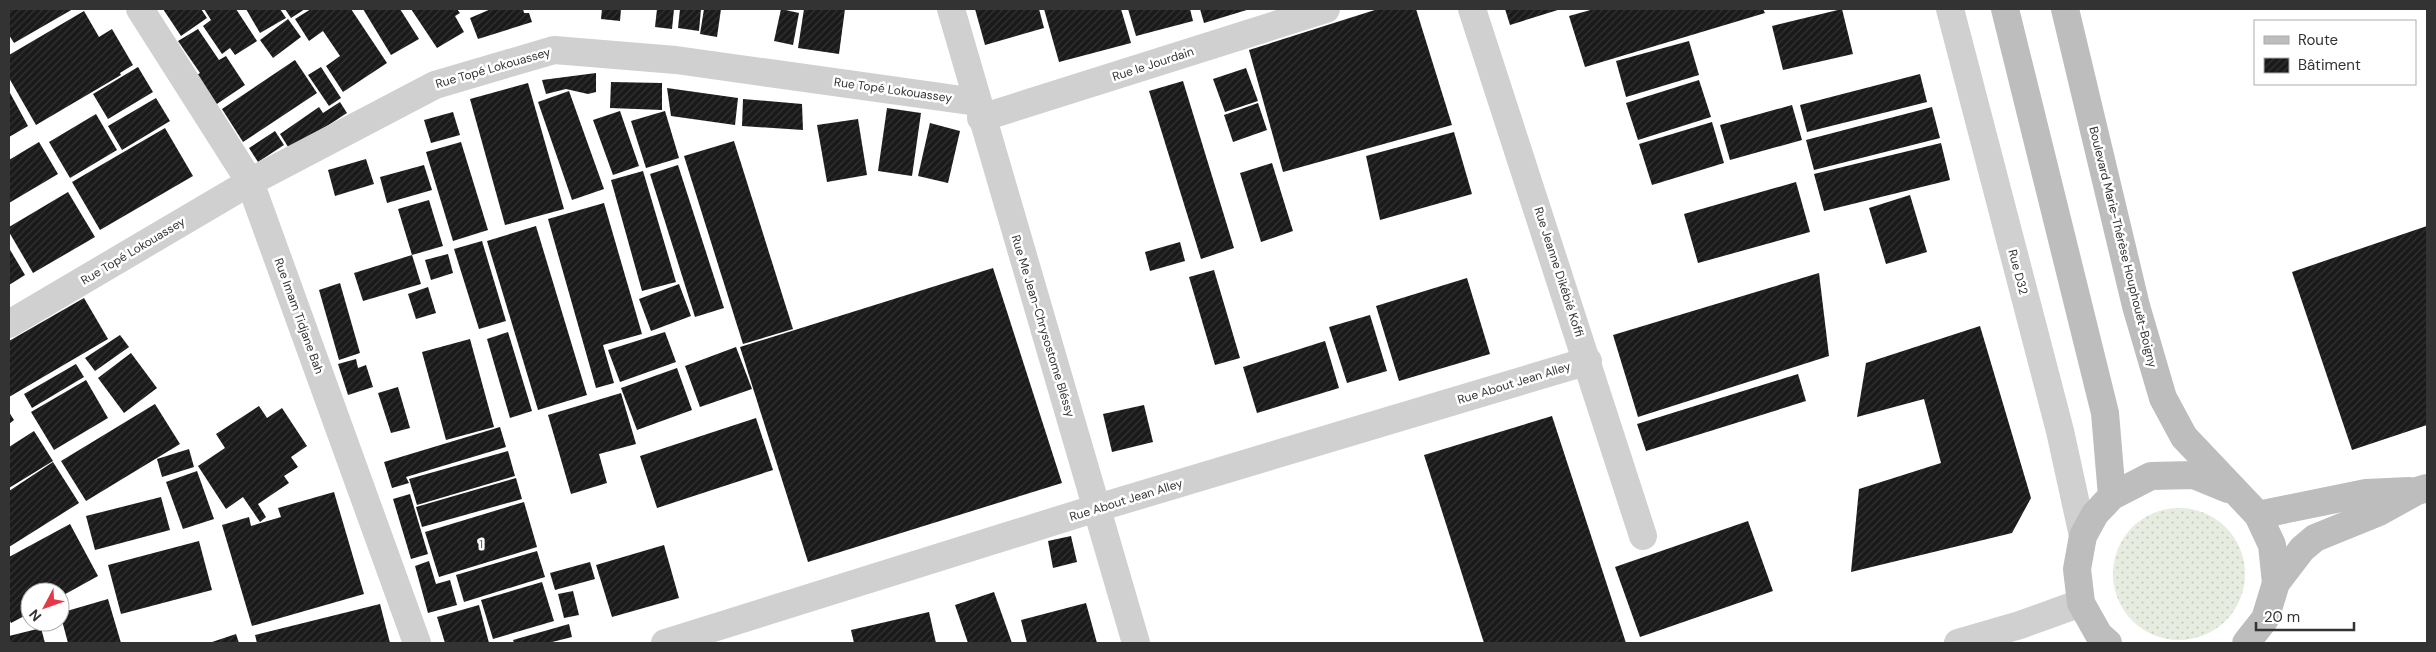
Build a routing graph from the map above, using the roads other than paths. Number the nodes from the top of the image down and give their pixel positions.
1 (140, 9) edge
2 (951, 9) edge
3 (1326, 9) edge
4 (1472, 9) edge
5 (1950, 9) edge
6 (2006, 9) edge
7 (2065, 9) edge
8 (979, 110) junction
9 (250, 182) junction
10 (9, 324) edge
11 (1588, 361) junction
12 (2422, 489) edge
13 (2234, 492) junction
14 (2112, 496) junction
15 (1097, 508) junction
16 (2258, 516) junction
17 (1644, 536) dead end
18 (2084, 536) junction
19 (2276, 583) junction
20 (2081, 602) junction
21 (417, 643) edge
22 (665, 643) edge
23 (1136, 643) edge
24 (1958, 643) edge
25 (2108, 643) edge
26 (2246, 643) edge

1 - 9 street, Rue Imam Tidjane Bah
2 - 8 street, Rue Me Jean-Chrysostome Bléssy
3 - 8 street, Rue le Jourdain
4 - 11 street, Rue Jeanne Dikébié Koffi
5 - 18 street, Rue D32
6 - 14 main road
7 - 13 main road, Boulevard Marie-Thérèse Houphouët-Boigny
8 - 9 street, Rue Topé Lokouassey
8 - 15 street, Rue Me Jean-Chrysostome Bléssy
9 - 10 street, Rue Topé Lokouassey
9 - 21 street, Rue Imam Tidjane Bah
11 - 15 street, Rue About Jean Alley
11 - 17 street, Rue Jeanne Dikébié Koffi
12 - 16 main road
12 - 19 main road
13 - 14 main road
13 - 16 main road, Boulevard Marie-Thérèse Houphouët-Boigny
14 - 18 main road
15 - 22 street, Rue About Jean Alley
15 - 23 street, Rue Me Jean-Chrysostome Bléssy
16 - 19 main road, Boulevard Marie-Thérèse Houphouët-Boigny
18 - 20 main road
19 - 26 main road
20 - 24 street
20 - 25 main road

